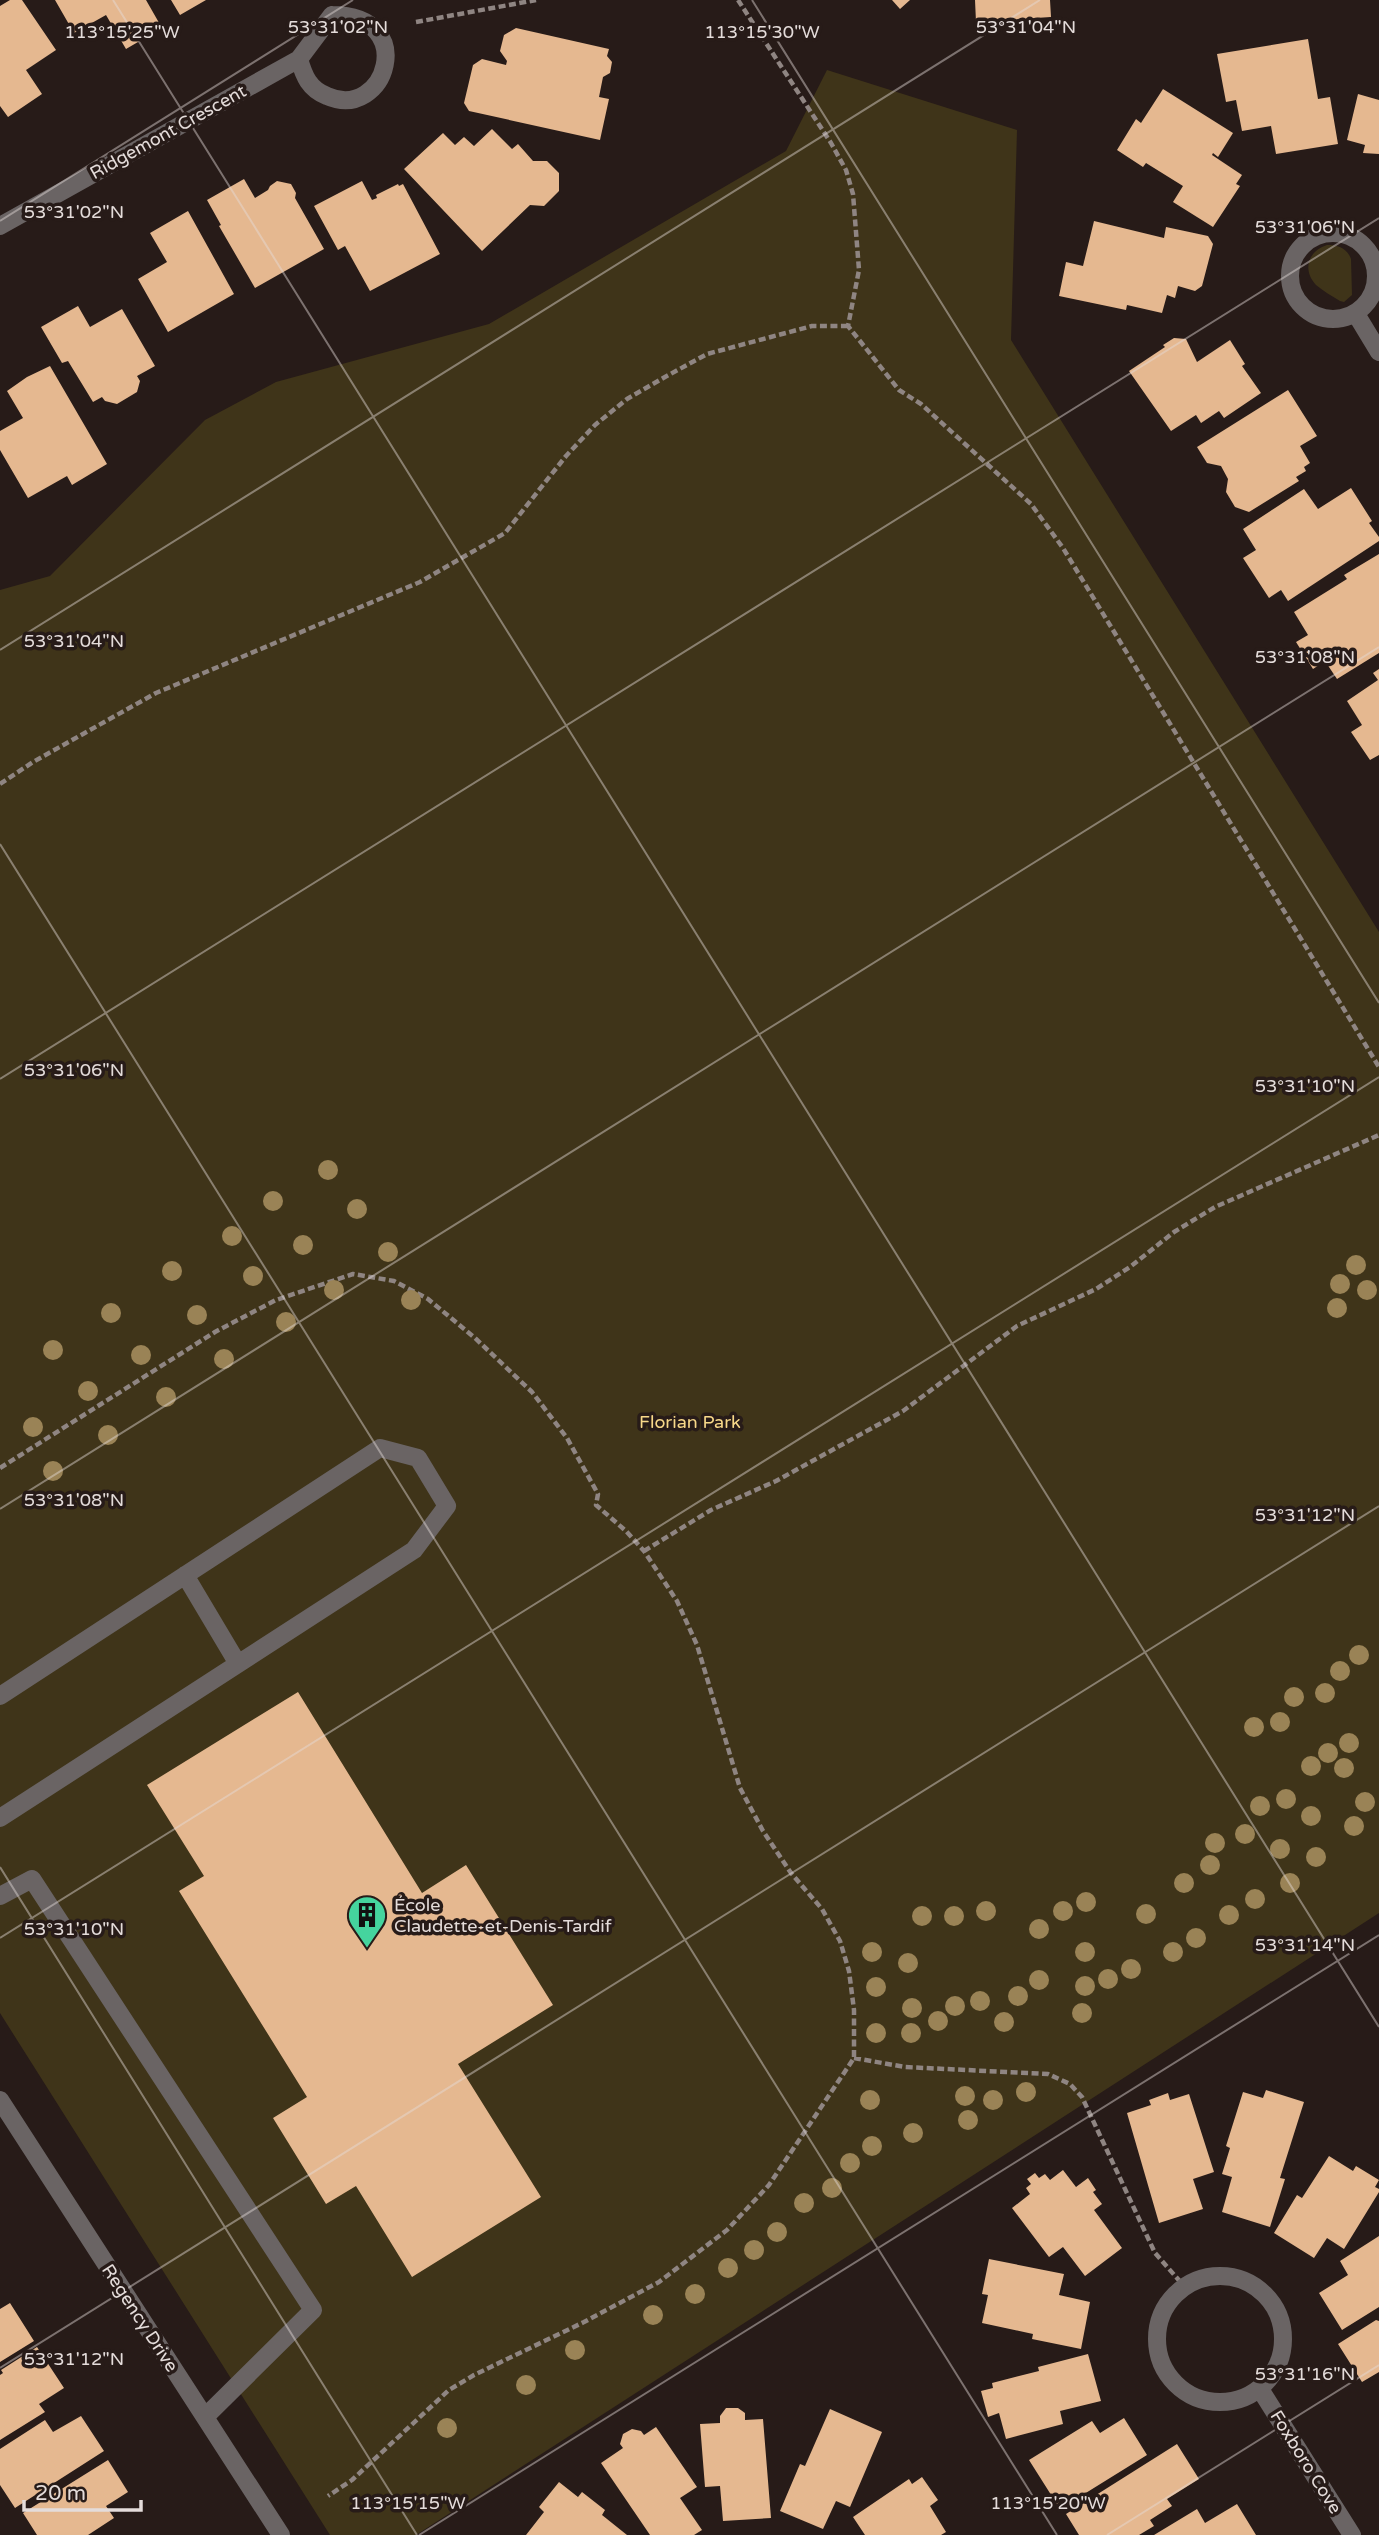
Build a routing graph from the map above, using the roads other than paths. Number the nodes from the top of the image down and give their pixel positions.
1 (328, 8) edge
2 (299, 59) junction
3 (0, 226) edge
4 (1356, 314) junction
5 (1379, 352) edge
6 (185, 1575) junction
7 (238, 1664) junction
8 (0, 1696) edge
9 (0, 1818) edge
10 (0, 1896) edge
11 (0, 2100) edge
12 (1260, 2389) junction
13 (205, 2417) junction
14 (281, 2535) edge
15 (1352, 2535) edge

1 - 2 street, Ridgemont Crescent
1 - 2 street, Ridgemont Crescent
2 - 3 street, Ridgemont Crescent
4 - 4 street
4 - 5 street
6 - 7 street
6 - 7 street
6 - 8 street
7 - 9 street
10 - 13 street
11 - 13 street, Regency Drive
12 - 12 street
12 - 15 street, Foxboro Cove
13 - 14 street, Regency Drive

